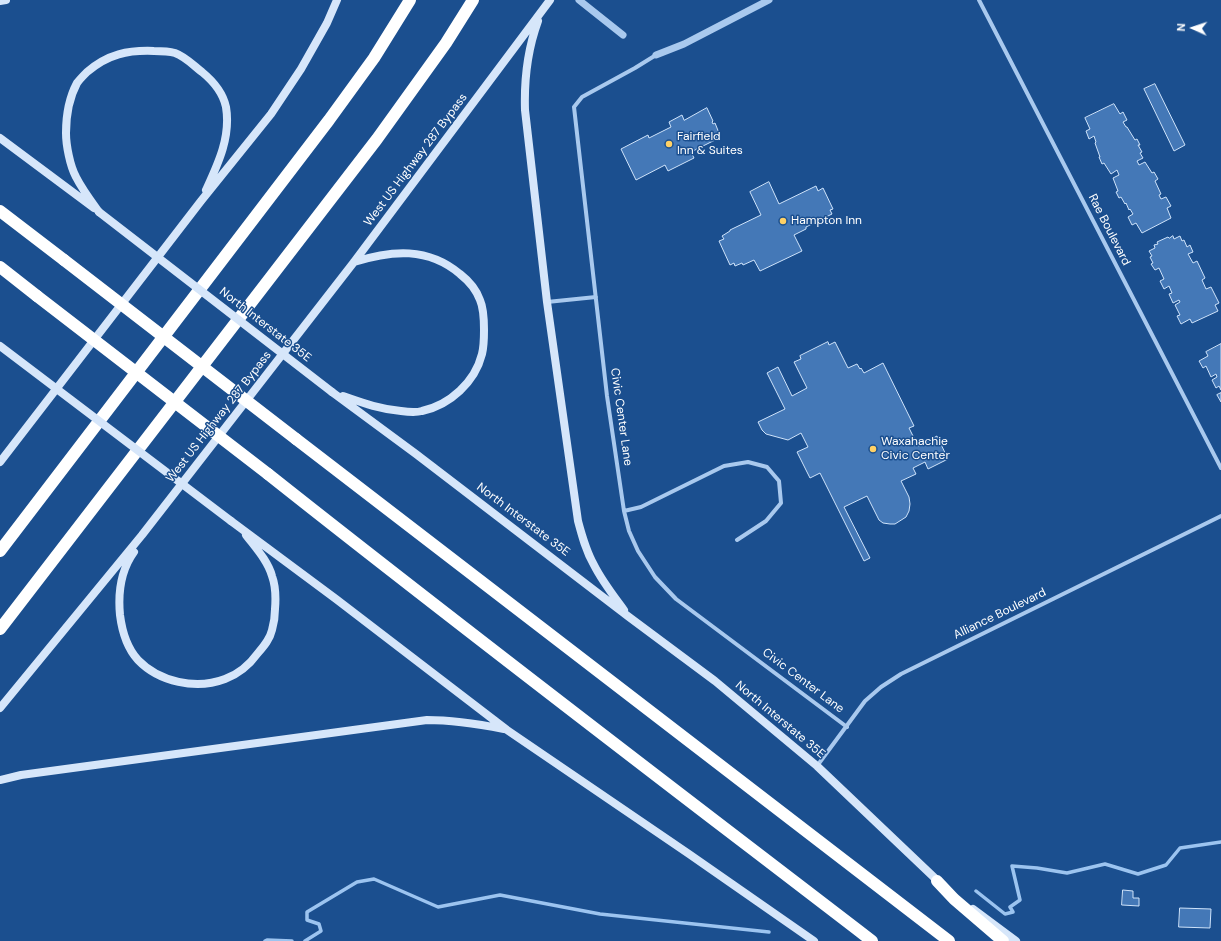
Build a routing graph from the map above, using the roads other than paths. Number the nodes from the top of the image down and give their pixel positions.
1 (6, 0) edge
2 (337, 0) edge
3 (410, 0) edge
4 (473, 0) edge
5 (550, 0) edge
6 (578, 0) edge
7 (769, 0) edge
8 (979, 0) edge
9 (0, 1) edge
10 (541, 13) junction
11 (623, 35) dead end
12 (656, 55) joint
13 (0, 138) edge
14 (201, 201) junction
15 (0, 211) edge
16 (99, 212) junction
17 (354, 262) junction
18 (0, 267) edge
19 (596, 297) junction
20 (547, 302) junction
21 (0, 346) edge
22 (332, 392) junction
23 (0, 462) edge
24 (1221, 468) edge
25 (624, 510) junction
26 (1221, 516) edge
27 (242, 530) junction
28 (142, 535) junction
29 (737, 540) dead end
30 (0, 552) edge
31 (629, 617) junction
32 (0, 629) edge
33 (0, 708) edge
34 (847, 727) junction
35 (507, 730) junction
36 (816, 766) junction
37 (0, 780) edge
38 (937, 881) junction
39 (814, 941) edge
40 (872, 941) edge
41 (949, 941) edge
42 (1003, 941) edge
43 (1016, 941) edge

1 - 9 main road
2 - 14 main road
3 - 30 highway
4 - 32 highway
5 - 10 main road, West US Highway 287 Bypass
6 - 11 street
7 - 12 street
8 - 24 street, Rae Boulevard
10 - 17 main road, West US Highway 287 Bypass
10 - 20 main road
12 - 19 street, Civic Center Lane
13 - 16 main road, North Interstate 35E
14 - 16 main road
14 - 23 main road
15 - 41 highway, bridge
16 - 22 main road, North Interstate 35E, bridge
17 - 22 main road
17 - 28 main road, West US Highway 287 Bypass
18 - 40 highway, bridge
19 - 20 street
19 - 25 street, Civic Center Lane
20 - 31 main road
21 - 27 main road, bridge
22 - 31 main road, North Interstate 35E
25 - 29 street
25 - 34 street, Civic Center Lane
26 - 34 street, Alliance Boulevard
27 - 28 main road
27 - 35 main road
28 - 33 main road, West US Highway 287 Bypass
31 - 36 main road, North Interstate 35E
34 - 36 street, Alliance Boulevard
35 - 37 main road
35 - 39 main road
36 - 38 main road, North Interstate 35E
38 - 42 highway
38 - 43 main road, North Interstate 35E

